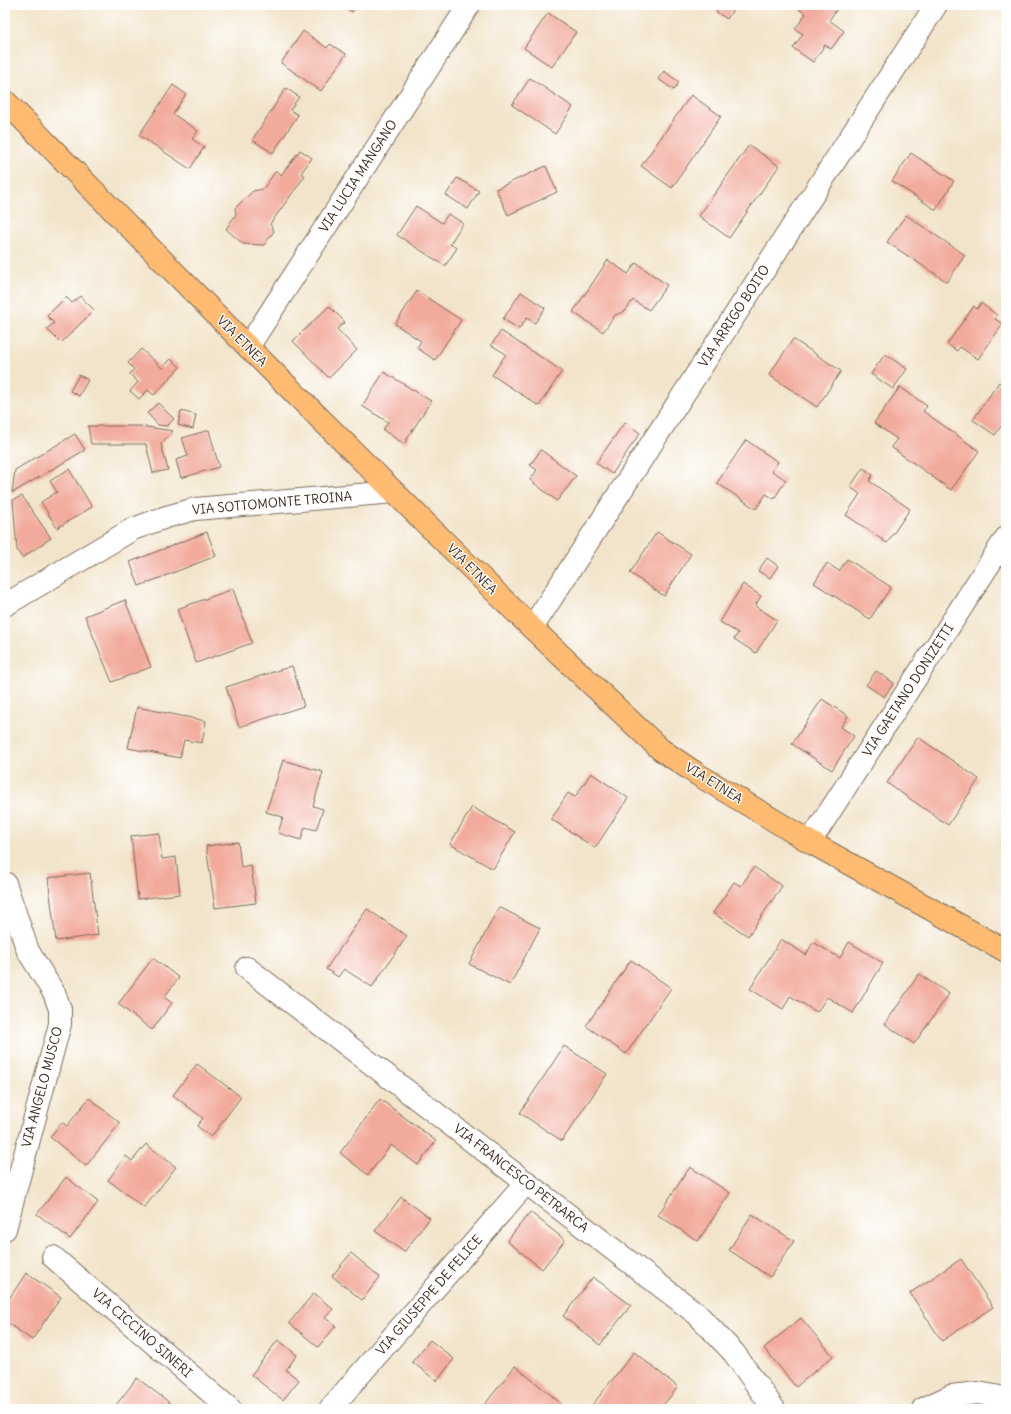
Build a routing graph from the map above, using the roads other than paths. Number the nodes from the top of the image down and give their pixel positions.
1 (469, 5) edge
2 (936, 5) edge
3 (5, 101) edge
4 (248, 347) junction
5 (394, 492) junction
6 (1006, 538) edge
7 (5, 605) edge
8 (532, 628) junction
9 (810, 842) junction
10 (5, 883) edge
11 (1006, 951) edge
12 (247, 968) dead end
13 (527, 1182) junction
14 (5, 1228) edge
15 (53, 1257) dead end
16 (1006, 1398) edge
17 (230, 1409) edge
18 (330, 1409) edge
19 (774, 1409) edge
20 (923, 1409) edge

1 - 4 street, VIA LUCIA MANGANO
2 - 8 street, VIA ARRIGO BOITO
3 - 4 main road, VIA ETNEA
4 - 5 main road, VIA ETNEA
5 - 7 street, VIA SOTTOMONTE TROINA
5 - 8 main road, VIA ETNEA
6 - 9 street, VIA GAETANO DONIZETTI
8 - 9 main road, VIA ETNEA
9 - 11 main road, VIA ETNEA
10 - 14 street, VIA ANGELO MUSCO
12 - 13 street, VIA FRANCESCO PETRARCA
13 - 18 street, VIA GIUSEPPE DE FELICE
13 - 19 street, VIA FRANCESCO PETRARCA
15 - 17 street, VIA CICCINO SINERI
16 - 20 street

